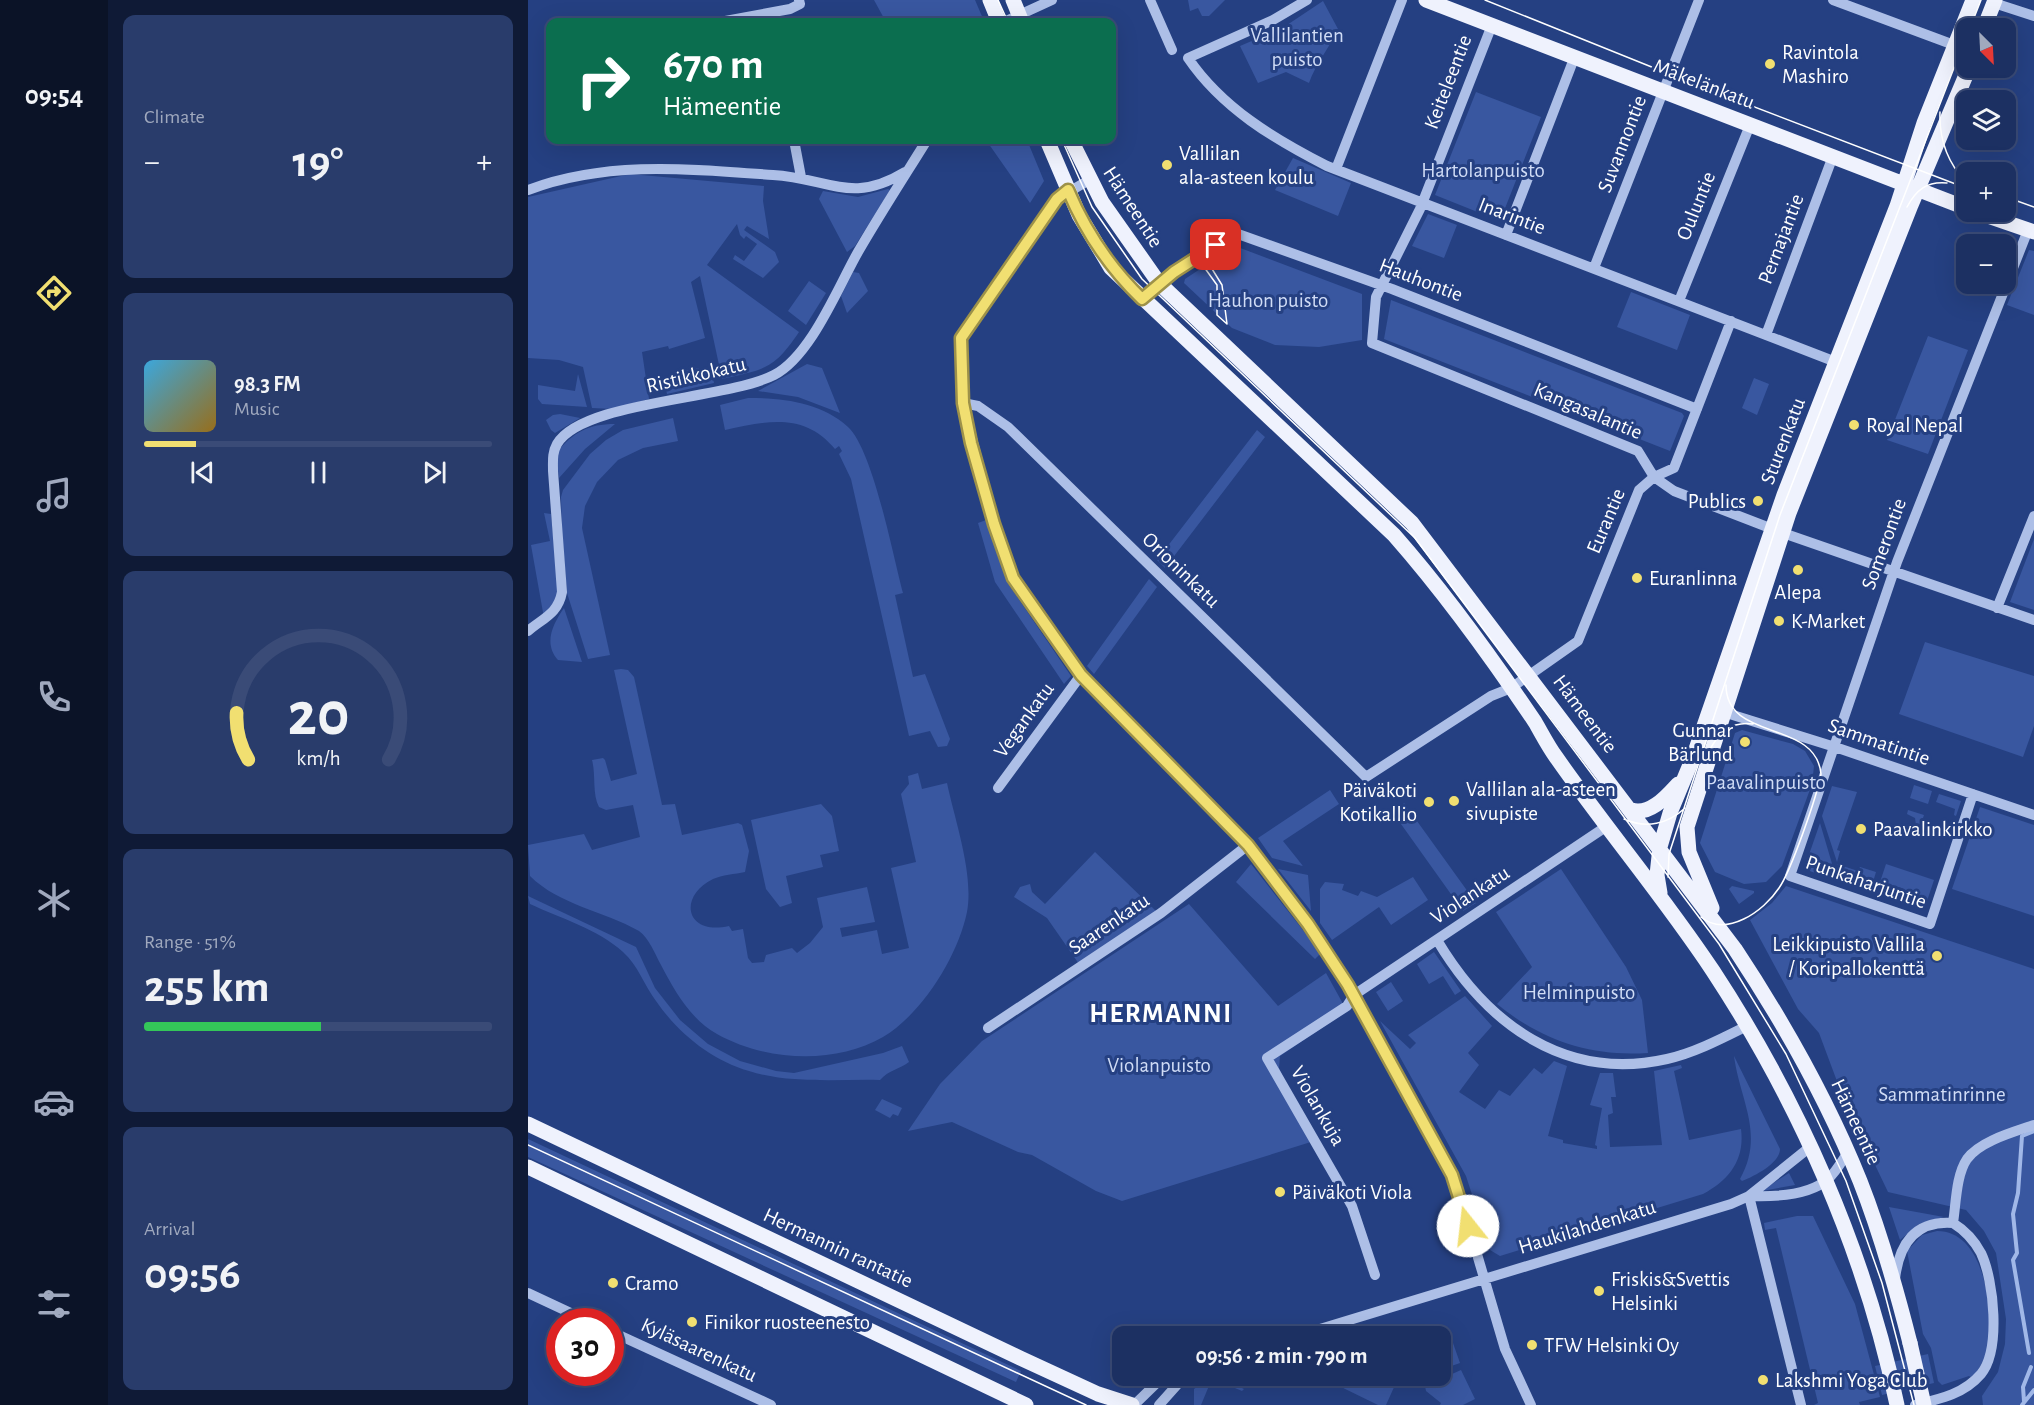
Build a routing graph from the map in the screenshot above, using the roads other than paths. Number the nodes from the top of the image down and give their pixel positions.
1 (990, 0) edge
2 (1052, 0) edge
3 (1150, 0) edge
4 (1307, 0) edge
5 (1402, 0) edge
6 (1426, 0) edge
7 (1699, 0) edge
8 (1833, 0) edge
9 (1973, 0) edge
10 (799, 2) edge
11 (1994, 2) edge
12 (1018, 12) edge
13 (2034, 16) edge
14 (768, 18) edge
15 (997, 18) edge
16 (1988, 18) edge
17 (1492, 24) junction
18 (1954, 45) junction
19 (1172, 50) dead end
20 (1575, 56) junction
21 (1964, 78) edge
22 (1663, 91) junction
23 (1750, 124) junction
24 (795, 144) edge
25 (924, 144) edge
26 (1049, 144) edge
27 (1073, 144) edge
28 (1833, 156) junction
29 (1335, 169) junction
30 (908, 170) junction
31 (801, 177) junction
32 (1089, 180) junction
33 (1911, 187) junction
34 (528, 190) edge
35 (1068, 190) junction
36 (1422, 202) junction
37 (1956, 204) edge
38 (2005, 222) edge
39 (2031, 231) edge
40 (1506, 235) junction
41 (1594, 268) junction
42 (1159, 283) junction
43 (1382, 286) junction
44 (1142, 299) junction
45 (1679, 301) junction
46 (1731, 321) junction
47 (1766, 335) junction
48 (1842, 365) junction
49 (963, 403) junction
50 (1697, 409) junction
51 (1654, 477) junction
52 (2034, 516) edge
53 (1777, 531) junction
54 (1894, 571) junction
55 (1998, 609) junction
56 (2034, 620) edge
57 (528, 632) edge
58 (1081, 675) junction
59 (1529, 676) junction
60 (1511, 688) junction
61 (1718, 710) junction
62 (1835, 747) junction
63 (1684, 777) junction
64 (998, 788) dead end
65 (1973, 794) junction
66 (1631, 810) junction
67 (2034, 815) edge
68 (1607, 826) junction
69 (1248, 845) junction
70 (1660, 848) junction
71 (1790, 876) joint
72 (1664, 902) junction
73 (1718, 925) junction
74 (1437, 940) junction
75 (1354, 995) junction
76 (1746, 1026) junction
77 (988, 1028) dead end
78 (528, 1124) edge
79 (2034, 1125) edge
80 (1810, 1147) junction
81 (1848, 1152) junction
82 (528, 1167) edge
83 (1826, 1182) junction
84 (1749, 1196) junction
85 (1953, 1223) junction
86 (1375, 1275) dead end
87 (1484, 1279) junction
88 (1895, 1285) junction
89 (528, 1293) edge
90 (560, 1308) edge
91 (1330, 1326) edge
92 (624, 1337) edge
93 (1153, 1386) edge
94 (1176, 1386) edge
95 (771, 1405) edge
96 (1026, 1405) edge
97 (1133, 1405) edge
98 (1159, 1405) edge
99 (1531, 1405) edge
100 (1801, 1405) edge
101 (1897, 1405) edge
102 (1915, 1405) edge
103 (1924, 1405) edge

1 - 15 main road
2 - 12 street
3 - 19 street
4 - 29 street, Inarintie
5 - 29 street
6 - 17 main road, Mäkelänkatu
7 - 22 street, Suvannontie
8 - 18 street
9 - 18 main road, Sturenkatu
10 - 14 street
11 - 13 street
11 - 16 main road
17 - 20 main road, Mäkelänkatu
17 - 36 street, Keiteleentie
18 - 33 main road, Sturenkatu
20 - 22 main road, Mäkelänkatu
20 - 40 street
21 - 33 main road, Sturenkatu
22 - 23 main road, Mäkelänkatu
22 - 41 street, Suvannontie
23 - 28 main road, Mäkelänkatu
23 - 45 street, Ouluntie
24 - 31 street
25 - 30 street, Ristikkokatu
26 - 35 main road
27 - 32 main road, Hämeentie
28 - 33 main road, Mäkelänkatu
28 - 47 street, Pernajantie
29 - 36 street, Inarintie
30 - 31 street
30 - 57 street, Ristikkokatu
31 - 34 street
32 - 35 street
32 - 42 main road, Hämeentie
33 - 37 main road, Mäkelänkatu
33 - 48 main road, Sturenkatu
35 - 44 main road
35 - 49 street
36 - 40 street, Inarintie
36 - 43 street, Keiteleentie
38 - 39 main road
39 - 54 street, Somerontie
40 - 41 street, Inarintie
41 - 45 street, Inarintie
42 - 43 street, Hauhontie
42 - 44 street, Hauhontie
42 - 59 main road, Hämeentie
43 - 50 street, Hauhontie
43 - 51 street, Kangasalantie
44 - 60 main road
45 - 46 street, Inarintie
46 - 47 street, Inarintie
46 - 50 street, Eurantie
47 - 48 street, Inarintie
48 - 53 main road, Sturenkatu
49 - 58 street
49 - 60 street, Orioninkatu
50 - 51 street, Eurantie
51 - 53 street, Kangasalantie
51 - 59 street, Eurantie
52 - 55 street
53 - 54 street, Kangasalantie
53 - 61 main road, Sturenkatu
54 - 55 street, Kangasalantie
54 - 62 street, Somerontie
55 - 56 street, Kangasalantie
58 - 64 street, Vegankatu
58 - 69 street
59 - 60 street, Eurantie
59 - 66 main road, Hämeentie
60 - 68 main road
61 - 62 street, Sammatintie
61 - 63 main road, Sturenkatu
61 - 73 main road, Sturenkatu
62 - 65 street, Sammatintie
62 - 71 street, Somerontie
63 - 66 main road
63 - 70 main road, Sturenkatu
65 - 67 street, Sammatintie
65 - 71 street, Punkaharjuntie
66 - 70 main road, Hämeentie
68 - 72 main road
68 - 74 street, Violankatu
69 - 75 street
69 - 77 street, Saarenkatu
70 - 72 main road, Sturenkatu
70 - 73 main road, Hämeentie
72 - 76 main road
73 - 81 main road, Hämeentie
74 - 75 street, Violankatu
74 - 76 street
75 - 86 street, Violankuja
75 - 87 street
76 - 80 main road
78 - 97 main road, Hermannin rantatie
79 - 85 street
80 - 83 main road
80 - 84 street, Haukilahdenkatu
81 - 83 street
81 - 88 main road, Hämeentie
82 - 96 main road
83 - 84 street, Haukilahdenkatu
83 - 101 main road
84 - 87 street, Haukilahdenkatu
84 - 100 street
85 - 88 street
85 - 102 street
87 - 91 street, Haukilahdenkatu
87 - 99 street
88 - 103 main road, Hämeentie, bridge
89 - 90 street
92 - 95 street, Kyläsaarenkatu
93 - 97 street
94 - 98 street

